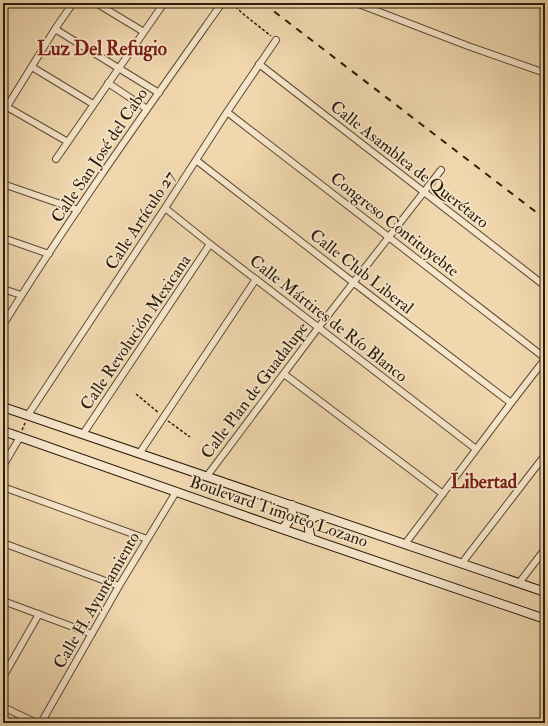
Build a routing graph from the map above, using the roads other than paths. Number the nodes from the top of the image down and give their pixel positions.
1 (73, 3) edge
2 (96, 3) edge
3 (164, 3) edge
4 (222, 3) edge
5 (356, 3) edge
6 (55, 29) junction
7 (144, 32) junction
8 (276, 40) road end
9 (259, 64) junction
10 (32, 67) junction
11 (118, 68) junction
12 (545, 73) edge
13 (108, 83) junction
14 (159, 93) junction
15 (93, 104) junction
16 (7, 106) junction
17 (147, 109) junction
18 (227, 112) junction
19 (3, 113) edge
20 (68, 142) junction
21 (56, 159) dead end
22 (196, 160) junction
23 (442, 170) dead end
24 (3, 184) edge
25 (424, 192) junction
26 (165, 208) junction
27 (78, 210) junction
28 (389, 237) junction
29 (3, 238) edge
30 (210, 244) junction
31 (49, 254) junction
32 (256, 279) junction
33 (354, 283) junction
34 (545, 286) edge
35 (3, 289) edge
36 (21, 295) junction
37 (3, 325) edge
38 (318, 328) junction
39 (545, 359) edge
40 (284, 374) junction
41 (511, 403) junction
42 (3, 407) edge
43 (28, 415) junction
44 (3, 431) edge
45 (83, 434) junction
46 (20, 437) junction
47 (476, 449) junction
48 (139, 454) junction
49 (545, 455) edge
50 (3, 466) edge
51 (207, 476) junction
52 (3, 488) edge
53 (176, 492) junction
54 (443, 494) junction
55 (292, 505) junction
56 (320, 515) junction
57 (282, 529) junction
58 (147, 539) junction
59 (311, 539) junction
60 (3, 543) edge
61 (405, 544) junction
62 (545, 549) edge
63 (462, 563) junction
64 (519, 583) junction
65 (119, 586) junction
66 (545, 592) edge
67 (3, 601) edge
68 (39, 614) junction
69 (545, 619) edge
70 (92, 634) junction
71 (3, 677) edge
72 (3, 707) edge
73 (37, 723) edge
74 (41, 723) edge

1 - 6 street
2 - 7 street
3 - 7 street
4 - 14 street, Calle San José del Cabo
5 - 12 street
6 - 10 street
6 - 11 street
7 - 11 street
8 - 9 street, Calle Artículo 27
9 - 18 street, Calle Artículo 27
9 - 25 street, Calle Asamblea de Querétaro
10 - 15 street
10 - 16 street
11 - 13 street
11 - 14 street
13 - 15 street
13 - 17 street
14 - 17 street, Calle San José del Cabo
15 - 20 street
16 - 19 street
16 - 20 street
17 - 27 street, Calle San José del Cabo
18 - 22 street, Calle Artículo 27
18 - 28 street, Congreso Contituyebte
20 - 21 street
22 - 26 street, Calle Artículo 27
22 - 33 street, Calle Club Liberal
23 - 25 street, Calle Plan de Guadalupe
24 - 27 street
25 - 28 street, Calle Plan de Guadalupe
25 - 34 street, Calle Asamblea de Querétaro
26 - 30 street, Calle Mártires de Río Blanco
26 - 43 street, Calle Artículo 27
27 - 31 street, Calle San José del Cabo
28 - 33 street, Calle Plan de Guadalupe
28 - 39 street, Congreso Contituyebte
29 - 31 street
30 - 32 street, Calle Mártires de Río Blanco
30 - 45 street, Calle Revolución Mexicana
31 - 36 street, Calle San José del Cabo
32 - 38 street, Calle Mártires de Río Blanco
32 - 48 street
33 - 38 street, Calle Plan de Guadalupe
33 - 41 street, Calle Club Liberal
35 - 36 street
36 - 37 street, Calle San José del Cabo
38 - 40 street, Calle Plan de Guadalupe
38 - 47 street, Calle Mártires de Río Blanco
39 - 41 street
40 - 51 street, Calle Plan de Guadalupe
40 - 54 street
41 - 47 street
42 - 43 main road, Boulevard Timoteo Lozano
43 - 45 main road, Boulevard Timoteo Lozano
44 - 46 main road, Boulevard Timoteo Lozano
45 - 48 main road, Boulevard Timoteo Lozano
46 - 50 street
46 - 53 main road, Boulevard Timoteo Lozano
47 - 54 street
48 - 51 main road, Boulevard Timoteo Lozano
49 - 63 street
51 - 55 main road, Boulevard Timoteo Lozano
52 - 58 street
53 - 57 main road, Boulevard Timoteo Lozano
53 - 58 street, Calle H. Ayuntamiento
54 - 61 street
55 - 56 main road, Boulevard Timoteo Lozano
55 - 57 main road
56 - 59 main road
56 - 61 main road, Boulevard Timoteo Lozano
57 - 59 main road, Boulevard Timoteo Lozano
58 - 65 street, Calle H. Ayuntamiento
59 - 69 main road, Boulevard Timoteo Lozano
60 - 65 street
61 - 63 main road, Boulevard Timoteo Lozano
62 - 64 street
63 - 64 main road, Boulevard Timoteo Lozano
64 - 66 main road, Boulevard Timoteo Lozano
65 - 70 street, Calle H. Ayuntamiento
67 - 68 street
68 - 70 street
68 - 71 street
70 - 74 street, Calle H. Ayuntamiento
72 - 73 street

